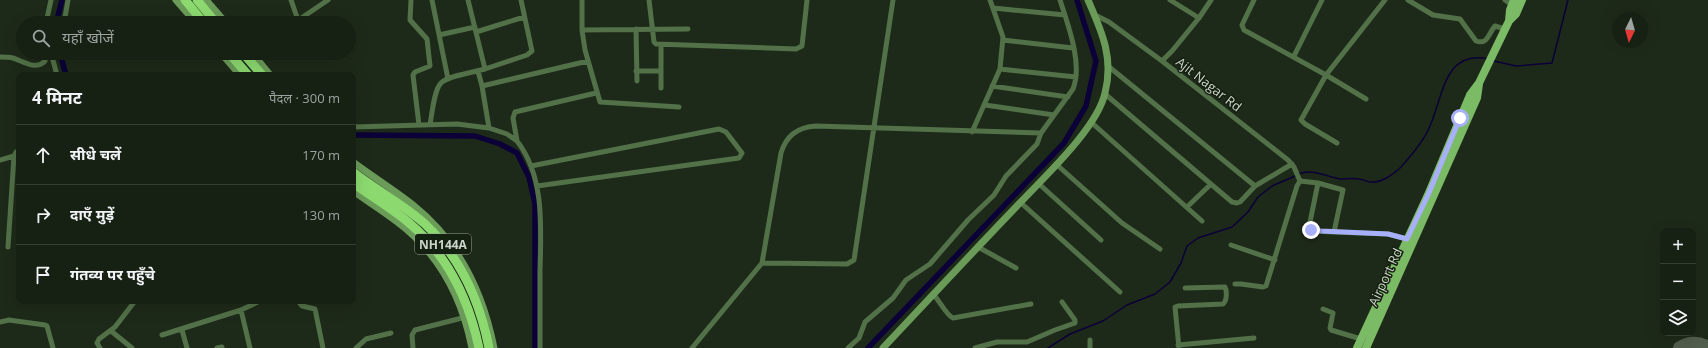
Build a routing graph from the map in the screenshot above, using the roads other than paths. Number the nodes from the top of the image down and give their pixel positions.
1 (51, 0) edge
2 (68, 0) edge
3 (176, 0) edge
4 (185, 0) edge
5 (197, 0) edge
6 (206, 0) edge
7 (291, 0) edge
8 (328, 0) edge
9 (411, 0) edge
10 (432, 0) edge
11 (468, 0) edge
12 (521, 0) edge
13 (582, 0) edge
14 (649, 0) edge
15 (807, 0) edge
16 (893, 0) edge
17 (990, 0) edge
18 (1060, 0) edge
19 (1088, 0) edge
20 (1170, 0) edge
21 (1212, 0) edge
22 (1254, 0) edge
23 (1322, 0) edge
24 (1384, 0) edge
25 (1408, 0) edge
26 (1522, 0) edge
27 (1510, 2) edge
28 (993, 8) junction
29 (1065, 15) junction
30 (1095, 15) junction
31 (48, 16) edge
32 (65, 16) edge
33 (190, 16) edge
34 (198, 16) edge
35 (210, 16) edge
36 (220, 16) edge
37 (295, 16) edge
38 (304, 16) edge
39 (524, 17) junction
40 (1199, 18) junction
41 (1508, 21) junction
42 (653, 28) junction
43 (636, 29) junction
44 (688, 29) dead end
45 (1505, 29) junction
46 (476, 30) junction
47 (582, 30) junction
48 (439, 35) junction
49 (1003, 40) junction
50 (661, 44) junction
51 (1073, 48) junction
52 (1294, 56) junction
53 (0, 57) edge
54 (16, 59) edge
55 (19, 60) edge
56 (45, 60) edge
57 (53, 60) edge
58 (226, 60) edge
59 (235, 60) edge
60 (249, 60) edge
61 (258, 60) edge
62 (588, 61) junction
63 (1162, 61) junction
64 (1108, 66) junction
65 (485, 69) junction
66 (1000, 69) junction
67 (636, 70) junction
68 (478, 71) junction
69 (56, 72) edge
70 (235, 72) edge
71 (245, 72) edge
72 (259, 72) edge
73 (268, 72) edge
74 (661, 72) junction
75 (1326, 75) junction
76 (1076, 77) junction
77 (448, 79) junction
78 (1480, 80) junction
79 (637, 81) dead end
80 (482, 86) junction
81 (992, 86) junction
82 (661, 88) dead end
83 (596, 93) junction
84 (1105, 94) junction
85 (1068, 97) junction
86 (1366, 99) dead end
87 (985, 104) junction
88 (679, 107) dead end
89 (1054, 115) junction
90 (1092, 123) junction
91 (419, 124) junction
92 (430, 125) junction
93 (356, 127) edge
94 (874, 127) junction
95 (489, 128) junction
96 (972, 132) junction
97 (1041, 134) junction
98 (517, 141) junction
99 (1337, 142) dead end
100 (16, 152) edge
101 (14, 156) junction
102 (0, 160) edge
103 (1056, 164) junction
104 (356, 166) edge
105 (531, 166) junction
106 (1293, 166) junction
107 (356, 175) edge
108 (1300, 180) junction
109 (1038, 183) junction
110 (1318, 183) junction
111 (356, 184) edge
112 (1211, 184) junction
113 (536, 186) junction
114 (1255, 186) junction
115 (356, 191) edge
116 (377, 194) junction
117 (1020, 202) junction
118 (1187, 207) junction
119 (1202, 221) dead end
120 (1334, 232) junction
121 (1407, 239) junction
122 (1101, 240) dead end
123 (1230, 245) dead end
124 (8, 247) dead end
125 (978, 247) junction
126 (1160, 249) dead end
127 (1275, 260) junction
128 (762, 263) junction
129 (1016, 268) dead end
130 (1236, 284) dead end
131 (1185, 288) dead end
132 (1120, 292) dead end
133 (934, 294) junction
134 (1062, 302) dead end
135 (133, 304) edge
136 (254, 304) edge
137 (300, 304) edge
138 (1031, 304) dead end
139 (1323, 309) dead end
140 (241, 310) junction
141 (468, 317) junction
142 (0, 322) edge
143 (182, 330) junction
144 (111, 331) junction
145 (391, 333) dead end
146 (162, 336) dead end
147 (1254, 338) dead end
148 (1361, 339) junction
149 (1090, 340) dead end
150 (1179, 347) edge
151 (54, 348) edge
152 (100, 348) edge
153 (132, 348) edge
154 (187, 348) edge
155 (250, 348) edge
156 (323, 348) edge
157 (356, 348) edge
158 (412, 348) edge
159 (472, 348) edge
160 (479, 348) edge
161 (489, 348) edge
162 (494, 348) edge
163 (540, 348) edge
164 (692, 348) edge
165 (848, 348) edge
166 (884, 348) edge
167 (975, 348) edge
168 (1090, 348) edge
169 (1357, 348) edge
170 (1366, 348) edge

1 - 31 street
2 - 32 street
3 - 33 street
4 - 34 highway
5 - 35 highway
6 - 36 street
7 - 37 street
8 - 38 street
9 - 91 street
10 - 48 street
11 - 46 street
12 - 39 street
13 - 47 street
14 - 42 street
15 - 50 street
16 - 94 street
17 - 28 street
18 - 29 street
19 - 30 street
20 - 40 street
21 - 40 street
22 - 52 street
23 - 52 street
24 - 75 street
25 - 45 street
26 - 41 main road
27 - 41 main road
28 - 29 street
28 - 49 street
29 - 51 street
30 - 63 street, Ajit Nagar Rd
30 - 64 street
39 - 46 street
39 - 65 street
40 - 63 street
41 - 45 main road
42 - 43 street
42 - 44 street
42 - 50 street
43 - 47 street
43 - 67 street
45 - 78 main road
46 - 48 street
46 - 65 street
47 - 62 street
48 - 77 street
49 - 51 street
49 - 66 street
50 - 74 street
51 - 76 street
52 - 75 street
53 - 54 street
55 - 56 street
57 - 69 street
58 - 70 street
59 - 71 highway
60 - 72 highway
61 - 73 street
62 - 80 street
62 - 83 street
63 - 106 street, Ajit Nagar Rd
64 - 84 street
64 - 114 street
65 - 68 street
66 - 76 street
66 - 81 street
67 - 74 street
67 - 79 street
68 - 77 street
68 - 80 street
74 - 82 street
75 - 86 street
75 - 99 street
76 - 85 street
77 - 92 street
78 - 121 main road
78 - 170 main road, Airport Rd
80 - 95 street
81 - 85 street
81 - 87 street
83 - 88 street
83 - 98 street
84 - 90 street
84 - 112 street
85 - 89 street
87 - 89 street
87 - 96 street
89 - 97 street
90 - 103 street
90 - 118 street
91 - 92 street
91 - 93 street
92 - 95 street
94 - 96 street
94 - 128 street
94 - 128 street
95 - 98 street
96 - 97 street
97 - 165 street
98 - 105 street
100 - 101 street
101 - 102 street
101 - 124 street
103 - 109 street
103 - 126 street
104 - 116 street
105 - 113 street
105 - 113 street
106 - 108 street, Ajit Nagar Rd
106 - 114 street
107 - 116 highway, NH144A
108 - 110 street
108 - 127 street
109 - 117 street
109 - 122 street
110 - 120 street
110 - 120 street
111 - 116 highway, NH144A
112 - 114 street
112 - 118 street
113 - 163 street
115 - 116 street
116 - 141 highway, NH144A
116 - 161 highway, NH144A
116 - 162 street
117 - 125 street
117 - 132 street
118 - 119 street
120 - 121 street
121 - 148 main road
123 - 127 street
125 - 129 street
125 - 133 street
127 - 130 street
128 - 164 street
131 - 150 street
133 - 138 street
133 - 166 street
134 - 167 street
135 - 144 street
136 - 140 street
137 - 156 street
139 - 148 street
140 - 143 street
140 - 155 street
141 - 158 street
141 - 159 street
141 - 160 highway, NH144A
142 - 151 street
143 - 146 street
143 - 154 street
144 - 152 street
144 - 153 street
145 - 157 street
147 - 150 street
148 - 169 main road
149 - 168 street

